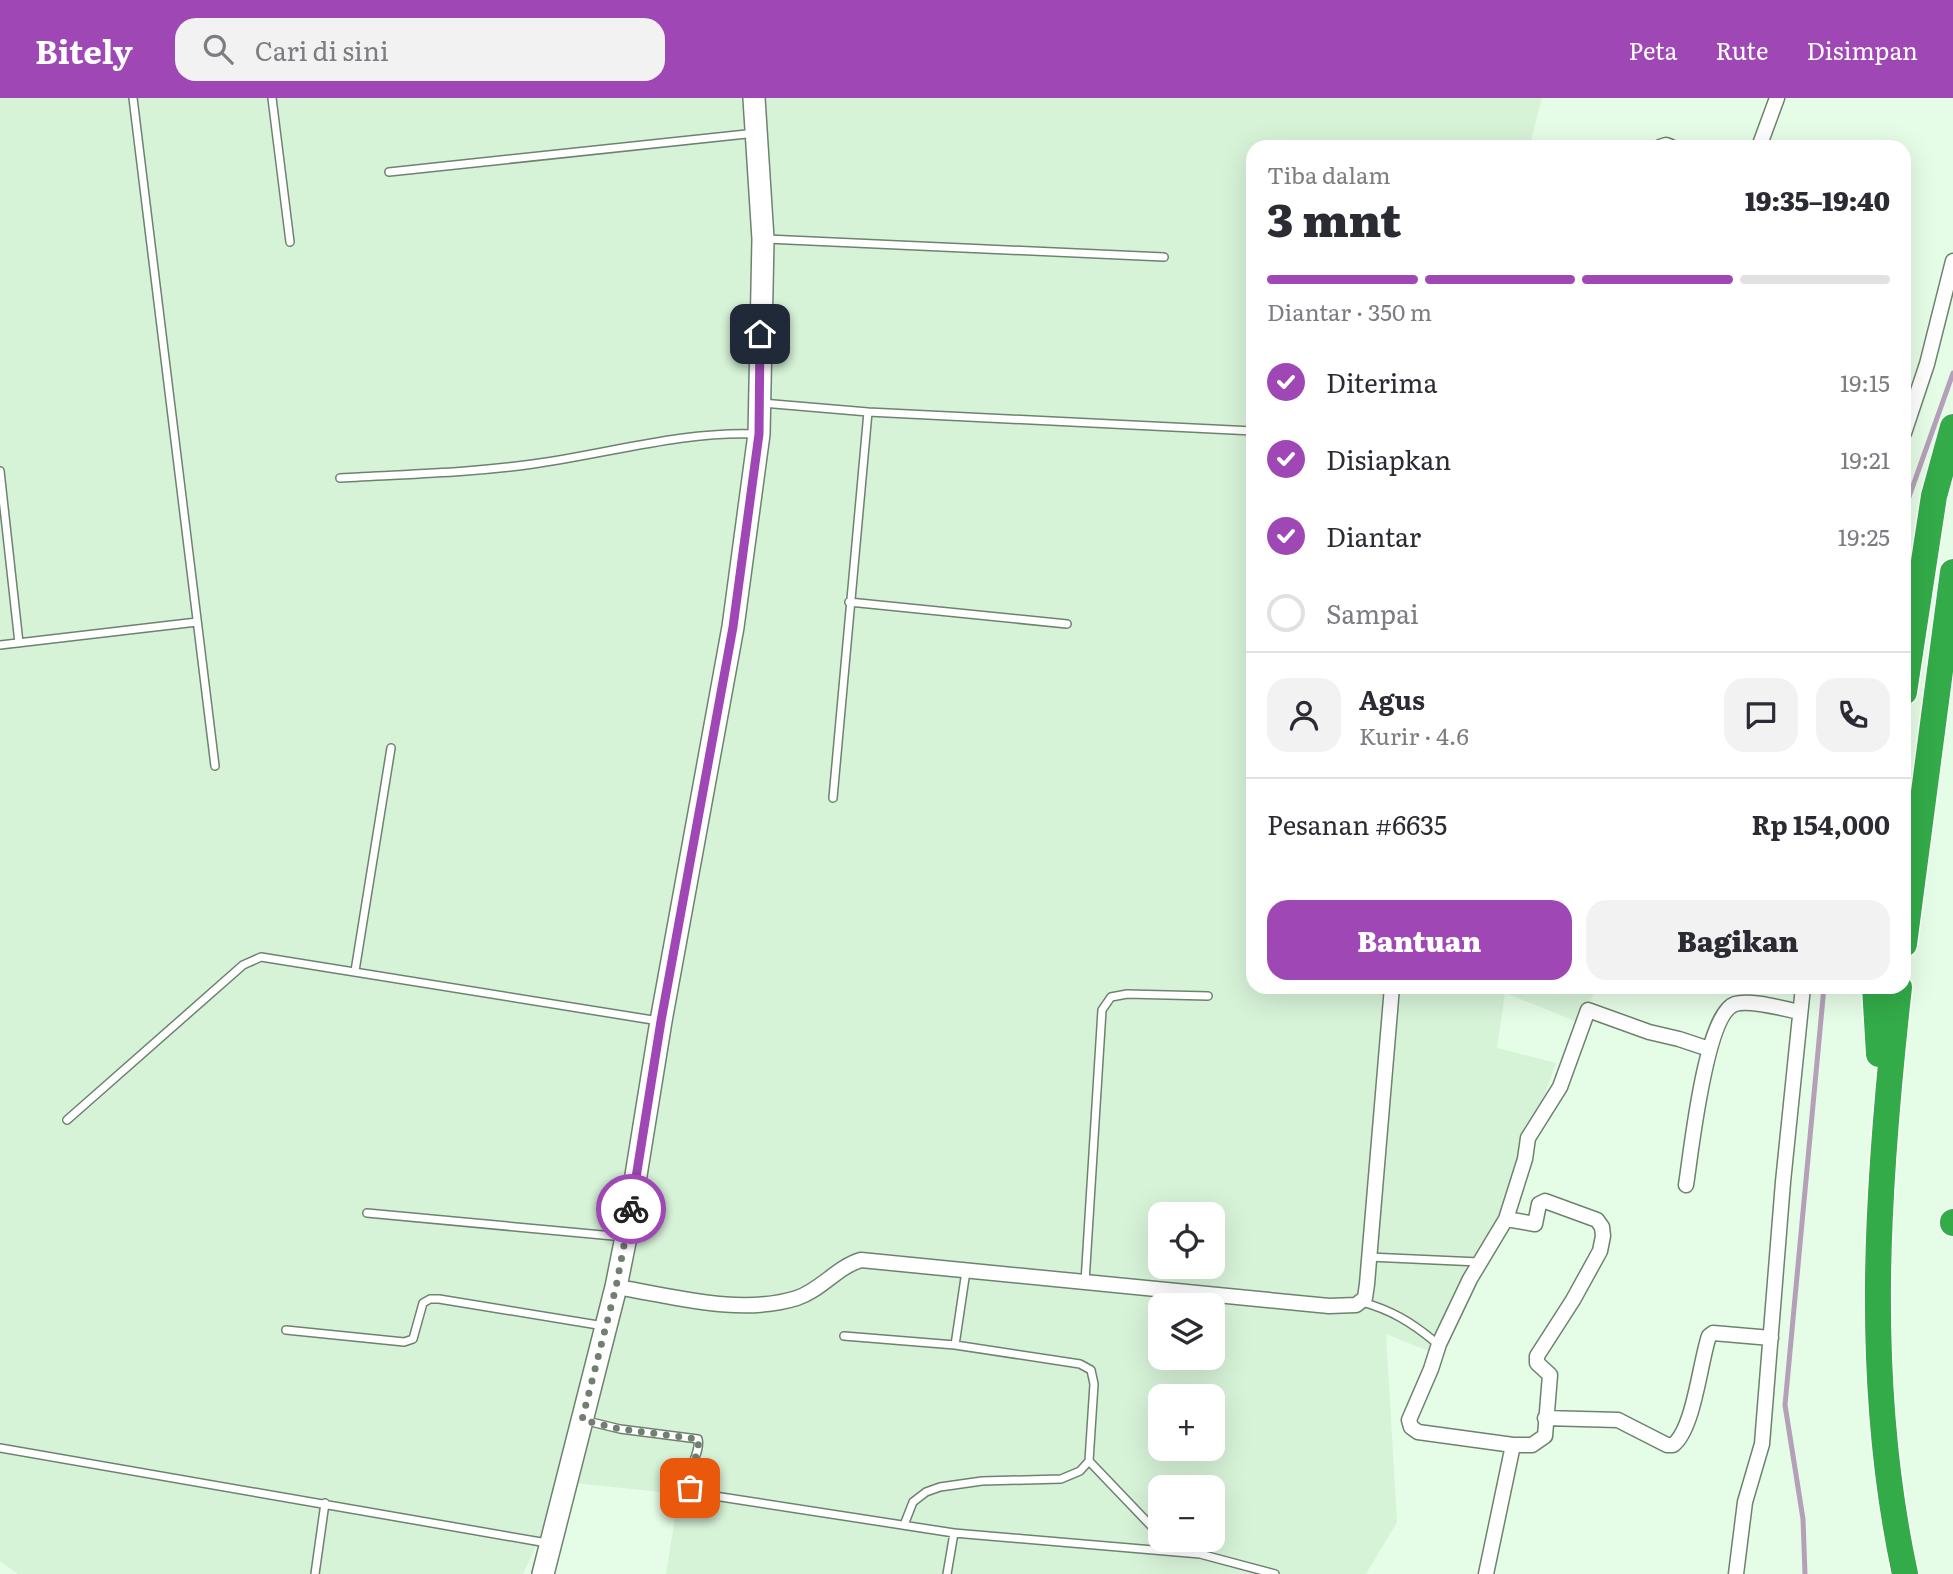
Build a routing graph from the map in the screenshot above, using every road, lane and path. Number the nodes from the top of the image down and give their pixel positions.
1 (133, 98) edge
2 (272, 98) edge
3 (754, 98) edge
4 (1777, 98) edge
5 (756, 133) junction
6 (1762, 140) edge
7 (389, 172) dead end
8 (763, 239) junction
9 (290, 242) dead end
10 (1164, 257) dead end
11 (1953, 261) edge
12 (760, 402) junction
13 (868, 412) junction
14 (1911, 412) edge
15 (1953, 427) edge
16 (1246, 431) edge
17 (759, 434) junction
18 (0, 471) edge
19 (340, 478) dead end
20 (1953, 572) edge
21 (849, 602) junction
22 (197, 622) junction
23 (1066, 624) dead end
24 (19, 643) junction
25 (0, 645) edge
26 (1911, 646) edge
27 (391, 748) dead end
28 (215, 766) dead end
29 (833, 798) dead end
30 (1911, 887) edge
31 (355, 971) junction
32 (1391, 994) edge
33 (1802, 994) edge
34 (1875, 994) edge
35 (1898, 994) edge
36 (1208, 996) dead end
37 (1800, 1012) junction
38 (661, 1021) junction
39 (1709, 1049) junction
40 (67, 1120) dead end
41 (1885, 1139) junction
42 (1686, 1185) dead end
43 (367, 1213) dead end
44 (1506, 1219) junction
45 (626, 1237) junction
46 (1369, 1257) junction
47 (1479, 1262) junction
48 (966, 1270) junction
49 (1085, 1282) junction
50 (616, 1287) junction
51 (1362, 1302) junction
52 (606, 1327) junction
53 (286, 1330) dead end
54 (844, 1336) dead end
55 (1771, 1338) junction
56 (1434, 1340) dead end
57 (955, 1345) junction
58 (1545, 1418) junction
59 (582, 1420) junction
60 (1513, 1445) junction
61 (0, 1448) edge
62 (1089, 1461) junction
63 (325, 1503) junction
64 (1148, 1523) edge
65 (904, 1525) junction
66 (954, 1533) junction
67 (551, 1544) junction
68 (1148, 1549) edge
69 (1178, 1552) edge
70 (315, 1574) edge
71 (543, 1574) edge
72 (947, 1574) edge
73 (1275, 1574) edge
74 (1486, 1574) edge
75 (1736, 1574) edge
76 (1905, 1574) edge

1 - 22 lane
2 - 9 lane
3 - 5 main road
4 - 6 street
5 - 7 lane
5 - 8 main road
8 - 10 lane
8 - 12 main road
11 - 14 street
12 - 13 lane
12 - 17 main road
13 - 16 lane
13 - 21 lane
15 - 26 highway
17 - 19 lane
17 - 38 main road
18 - 24 lane
20 - 30 highway
21 - 23 lane
21 - 29 lane
22 - 24 lane
22 - 28 lane
24 - 25 lane
27 - 31 lane
31 - 38 lane
31 - 40 lane
32 - 46 street
33 - 37 street
34 - 41 highway
35 - 41 highway
36 - 49 lane
37 - 39 street
37 - 55 street
38 - 45 main road
39 - 42 street
39 - 44 street
41 - 76 highway
43 - 45 lane
44 - 47 street
44 - 58 street
45 - 50 main road
46 - 47 lane
46 - 51 street
47 - 60 street
48 - 49 street
48 - 50 street
48 - 57 lane
49 - 51 street
50 - 52 main road
51 - 56 lane
52 - 53 lane
52 - 59 main road
54 - 57 lane
55 - 58 street
55 - 75 street
57 - 62 lane
58 - 60 street
59 - 65 lane
59 - 67 main road
60 - 74 street
61 - 63 lane
62 - 64 lane
62 - 65 lane
63 - 67 lane
63 - 70 lane
65 - 66 lane
66 - 68 lane
66 - 72 lane
67 - 71 main road
69 - 73 lane

